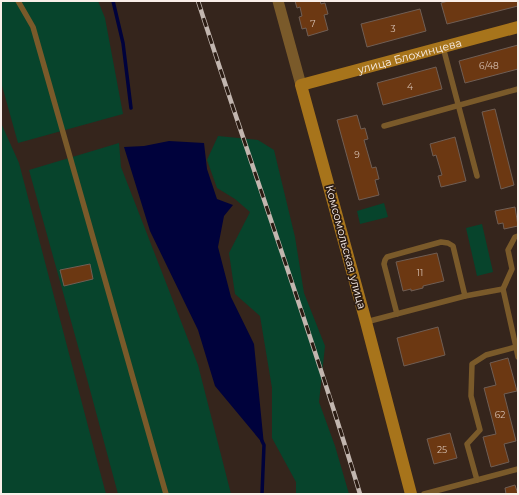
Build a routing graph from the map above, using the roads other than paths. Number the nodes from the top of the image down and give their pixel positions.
1 (18, 1) edge
2 (278, 1) edge
3 (518, 27) edge
4 (443, 47) junction
5 (301, 85) junction
6 (518, 90) edge
7 (458, 106) junction
8 (384, 126) dead end
9 (477, 176) dead end
10 (518, 236) edge
11 (503, 289) junction
12 (465, 296) junction
13 (397, 314) junction
14 (366, 322) junction
15 (516, 347) junction
16 (518, 357) edge
17 (518, 469) edge
18 (477, 480) junction
19 (166, 494) edge
20 (411, 494) edge
21 (424, 494) edge

1 - 19 lane
2 - 5 street, Комсомольская улица
3 - 4 street, улица Блохинцева
4 - 5 street, улица Блохинцева
4 - 7 lane
5 - 14 street, Комсомольская улица
6 - 7 lane
7 - 8 lane
7 - 9 lane
10 - 11 lane
11 - 12 lane
11 - 15 lane
12 - 13 lane
12 - 13 lane
13 - 14 lane
14 - 20 street, Комсомольская улица
15 - 16 lane
15 - 18 lane
17 - 18 lane
18 - 21 lane

